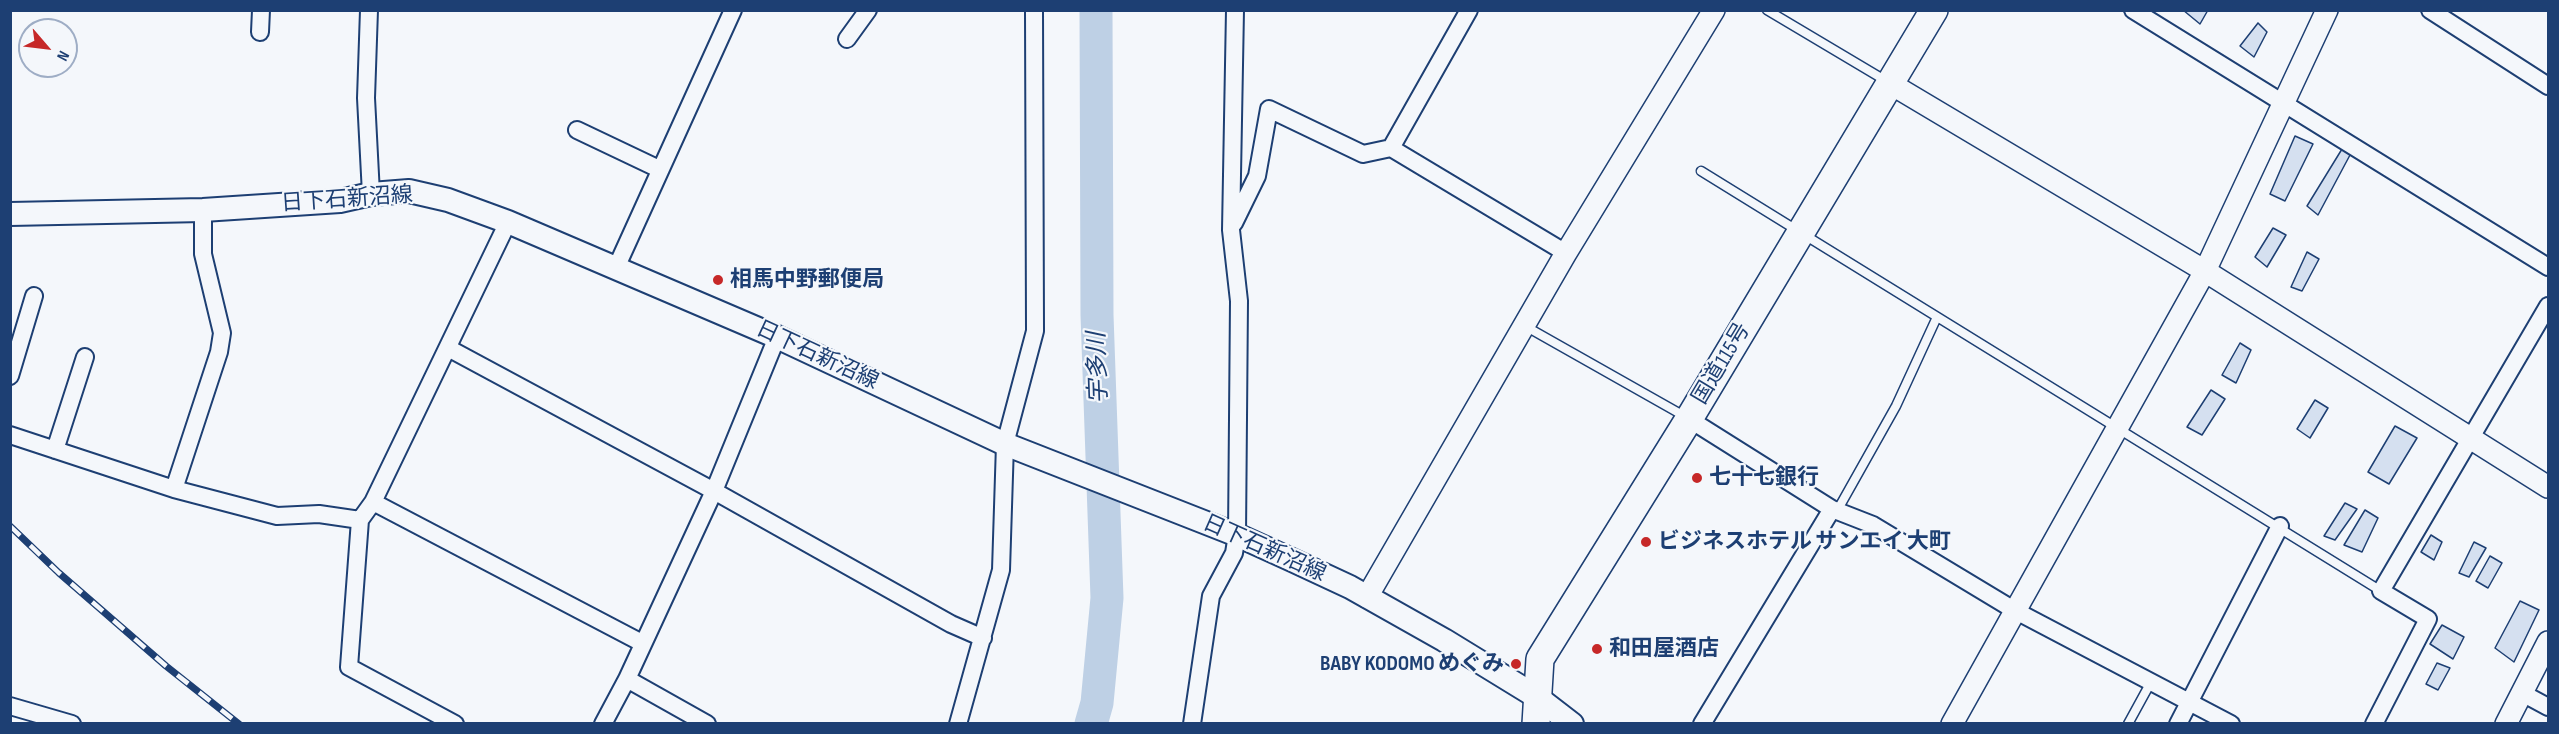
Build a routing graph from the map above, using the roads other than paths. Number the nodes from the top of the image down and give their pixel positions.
1 (261, 10) edge
2 (369, 10) edge
3 (733, 10) edge
4 (868, 10) edge
5 (1034, 10) edge
6 (1235, 10) edge
7 (1469, 10) edge
8 (1714, 10) edge
9 (1767, 10) edge
10 (1934, 10) edge
11 (2133, 10) edge
12 (2327, 10) edge
13 (2430, 10) edge
14 (260, 32) dead end
15 (847, 39) dead end
16 (1891, 84) junction
17 (2548, 86) edge
18 (2285, 104) junction
19 (577, 130) dead end
20 (1391, 148) junction
21 (659, 169) junction
22 (1701, 171) dead end
23 (371, 194) junction
24 (203, 210) junction
25 (10, 214) edge
26 (508, 222) junction
27 (1231, 230) junction
28 (1801, 233) junction
29 (1566, 253) junction
30 (2548, 267) edge
31 (616, 268) junction
32 (2205, 271) junction
33 (34, 296) dead end
34 (2548, 306) edge
35 (1937, 317) junction
36 (1524, 326) junction
37 (777, 337) junction
38 (448, 348) junction
39 (85, 357) dead end
40 (10, 376) edge
41 (1689, 419) junction
42 (2118, 428) junction
43 (10, 435) edge
44 (2471, 438) junction
45 (1005, 444) junction
46 (55, 450) junction
47 (2548, 486) edge
48 (174, 489) junction
49 (714, 490) junction
50 (373, 502) junction
51 (1834, 510) junction
52 (360, 520) junction
53 (2280, 526) junction
54 (1232, 533) junction
55 (2381, 591) junction
56 (1367, 597) junction
57 (2014, 610) junction
58 (983, 638) junction
59 (2548, 642) edge
60 (642, 643) junction
61 (627, 679) junction
62 (2151, 682) junction
63 (2522, 693) junction
64 (2189, 702) junction
65 (10, 706) edge
66 (2548, 707) edge
67 (1536, 710) edge
68 (51, 721) edge
69 (72, 723) edge
70 (455, 723) edge
71 (603, 723) edge
72 (707, 723) edge
73 (958, 723) edge
74 (1192, 723) edge
75 (1572, 723) edge
76 (1702, 723) edge
77 (1952, 723) edge
78 (2128, 723) edge
79 (2178, 723) edge
80 (2231, 723) edge
81 (2374, 723) edge
82 (2506, 723) edge

1 - 14 street
2 - 23 street
3 - 21 street
4 - 15 street
5 - 45 street
6 - 27 street
7 - 20 street
8 - 29 street
9 - 16 lane
10 - 16 highway, 国道115号
11 - 18 street
12 - 18 street
13 - 17 street
16 - 28 highway, 国道115号
16 - 32 street
18 - 30 street
18 - 32 street
19 - 21 street
20 - 27 street
20 - 29 street
21 - 31 street
22 - 28 lane
23 - 24 main road, 日下石新沼線
23 - 26 main road, 日下石新沼線
24 - 25 main road, 日下石新沼線
24 - 48 street
26 - 31 main road, 日下石新沼線
26 - 38 street
27 - 54 street
28 - 35 lane
28 - 41 highway, 国道115号
29 - 36 street
31 - 37 main road, 日下石新沼線
32 - 42 street
32 - 44 street
33 - 40 street
34 - 44 street
35 - 42 lane
35 - 51 lane
36 - 41 lane
36 - 56 street
37 - 45 main road, 日下石新沼線
37 - 49 street
38 - 49 street
38 - 50 street
39 - 46 street
41 - 51 street
41 - 67 highway, 国道115号
42 - 53 lane
42 - 57 street
43 - 46 street
44 - 47 street
44 - 55 street
45 - 54 main road, 日下石新沼線
45 - 58 street
46 - 48 street
48 - 52 street
49 - 58 street
49 - 60 street
50 - 52 street
50 - 60 street
51 - 57 street
51 - 76 street
52 - 70 street
53 - 55 lane
53 - 64 street
54 - 56 main road, 日下石新沼線
54 - 74 street
55 - 81 street
56 - 67 main road, 日下石新沼線
57 - 62 street
57 - 77 street
58 - 73 street
59 - 63 street
60 - 61 street
61 - 71 street
61 - 72 street
62 - 64 street
62 - 78 lane
63 - 66 street
63 - 82 street
64 - 79 street
64 - 80 street
65 - 68 street
67 - 75 main road, 日下石新沼線
68 - 69 street

